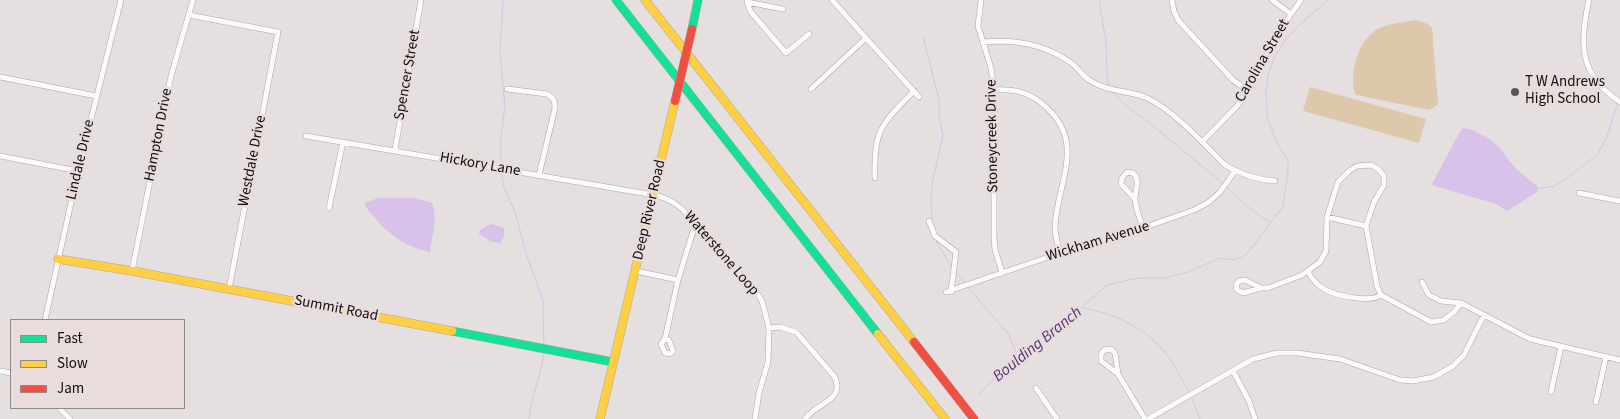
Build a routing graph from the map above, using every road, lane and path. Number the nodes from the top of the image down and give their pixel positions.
1 (120, 0) edge
2 (193, 0) edge
3 (421, 0) edge
4 (616, 0) edge
5 (646, 0) edge
6 (698, 0) edge
7 (832, 0) edge
8 (981, 0) edge
9 (1172, 0) edge
10 (1272, 0) edge
11 (1301, 0) edge
12 (1589, 0) edge
13 (747, 1) edge
14 (783, 9) dead end
15 (1291, 14) junction
16 (189, 15) junction
17 (809, 34) dead end
18 (866, 38) junction
19 (983, 42) junction
20 (0, 77) edge
21 (507, 89) dead end
22 (811, 89) dead end
23 (994, 90) junction
24 (1246, 90) junction
25 (914, 91) junction
26 (96, 96) junction
27 (919, 97) dead end
28 (1620, 102) edge
29 (306, 136) dead end
30 (344, 142) junction
31 (1202, 142) junction
32 (395, 150) junction
33 (0, 156) edge
34 (1235, 170) junction
35 (78, 171) junction
36 (539, 175) junction
37 (874, 178) dead end
38 (1275, 181) dead end
39 (1579, 193) dead end
40 (654, 195) junction
41 (1135, 199) junction
42 (1620, 201) edge
43 (329, 208) dead end
44 (1327, 217) junction
45 (929, 221) dead end
46 (695, 225) junction
47 (1366, 226) junction
48 (1143, 228) junction
49 (1060, 253) junction
50 (58, 259) junction
51 (132, 271) junction
52 (636, 271) junction
53 (1002, 272) junction
54 (1308, 272) junction
55 (678, 280) junction
56 (1422, 282) dead end
57 (1261, 288) dead end
58 (228, 289) junction
59 (1381, 295) junction
60 (1461, 303) junction
61 (1484, 314) junction
62 (45, 319) edge
63 (769, 328) junction
64 (665, 339) dead end
65 (1561, 347) junction
66 (1606, 357) junction
67 (1620, 360) edge
68 (613, 362) junction
69 (1233, 371) junction
70 (1118, 374) junction
71 (1036, 388) dead end
72 (1551, 392) dead end
73 (1596, 402) dead end
74 (60, 409) edge
75 (70, 419) edge
76 (600, 419) edge
77 (754, 419) edge
78 (805, 419) edge
79 (945, 419) edge
80 (974, 419) edge
81 (1058, 419) edge
82 (1146, 419) edge
83 (1255, 419) edge

1 - 26 street, Lindale Drive
2 - 16 street, Hampton Drive
3 - 32 street, Spencer Street
4 - 79 main road
5 - 80 main road
6 - 40 main road, Deep River Road, bridge
7 - 18 street
8 - 19 street, Stoneycreek Drive
9 - 24 street
10 - 15 street
11 - 15 street, Carolina Street
12 - 28 street
13 - 14 street
13 - 17 street
15 - 24 street, Carolina Street
16 - 51 street, Hampton Drive
16 - 58 street, Westdale Drive
18 - 22 street
18 - 25 street
19 - 23 street, Stoneycreek Drive
19 - 31 street
20 - 26 street
21 - 36 street
23 - 49 street
23 - 53 street, Stoneycreek Drive
24 - 31 street, Carolina Street
25 - 27 street
25 - 37 street
26 - 35 street, Lindale Drive
29 - 30 street, Hickory Lane
30 - 32 street, Hickory Lane
30 - 43 street
31 - 34 street
32 - 36 street, Hickory Lane
33 - 35 street
34 - 38 street
34 - 48 street, Wickham Avenue
35 - 50 street, Lindale Drive
36 - 40 street, Hickory Lane
39 - 42 street
40 - 46 street, Waterstone Loop
40 - 52 main road, Deep River Road
41 - 41 street
41 - 48 street
44 - 47 street
44 - 47 street
44 - 54 street
45 - 53 street, Wickham Avenue
46 - 55 street
46 - 63 street, Waterstone Loop
47 - 59 street
48 - 49 street, Wickham Avenue
49 - 53 street, Wickham Avenue
50 - 51 main road, Summit Road
50 - 62 street, Lindale Drive
51 - 58 main road, Summit Road
52 - 55 street
52 - 68 main road, Deep River Road
54 - 57 street
54 - 59 street
55 - 64 street
56 - 60 street
58 - 68 main road, Summit Road
59 - 60 street
60 - 61 street
61 - 65 street
61 - 69 street
63 - 77 street, Waterstone Loop
63 - 78 street
65 - 66 street
65 - 72 street
66 - 67 street
66 - 73 street
68 - 76 main road, Deep River Road
69 - 82 street
69 - 83 street
70 - 70 street
70 - 82 street
71 - 81 street
74 - 75 street

